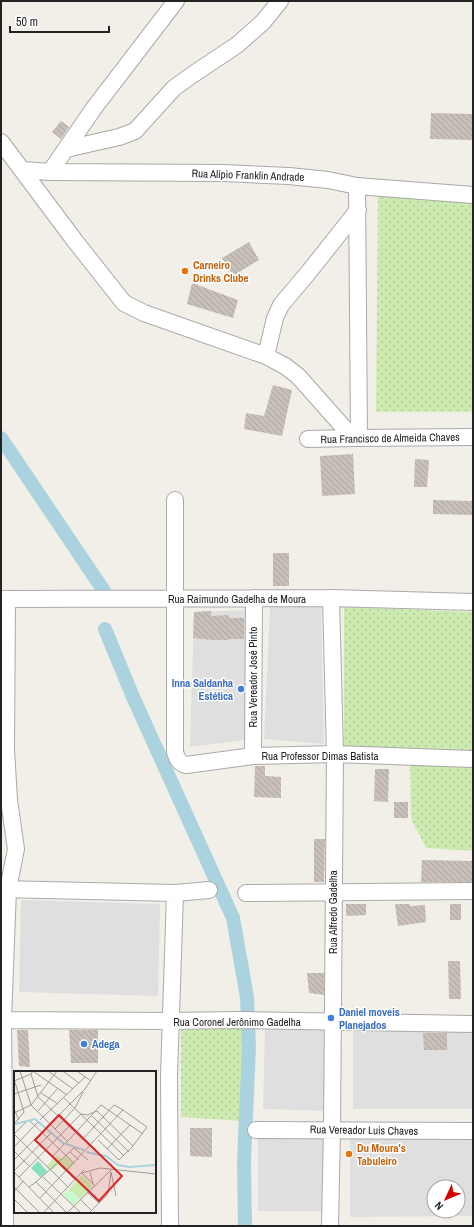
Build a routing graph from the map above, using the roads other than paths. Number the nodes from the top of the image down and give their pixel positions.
1 (176, 1) edge
2 (280, 1) edge
3 (1, 142) edge
4 (66, 149) junction
5 (22, 170) junction
6 (50, 172) junction
7 (357, 186) junction
8 (473, 195) edge
9 (358, 210) junction
10 (266, 356) junction
11 (473, 437) edge
12 (356, 438) junction
13 (308, 439) dead end
14 (175, 500) dead end
15 (254, 598) junction
16 (332, 598) junction
17 (4, 599) edge
18 (174, 599) junction
19 (473, 602) edge
20 (3, 749) edge
21 (335, 754) junction
22 (253, 756) junction
23 (473, 759) edge
24 (4, 889) edge
25 (209, 890) dead end
26 (473, 891) edge
27 (246, 892) dead end
28 (333, 892) junction
29 (175, 893) junction
30 (2, 1020) edge
31 (170, 1021) junction
32 (333, 1022) junction
33 (473, 1024) edge
34 (162, 1130) edge
35 (256, 1130) dead end
36 (332, 1130) junction
37 (6, 1131) edge
38 (473, 1132) edge
39 (5, 1226) edge
40 (170, 1226) edge
41 (330, 1226) edge

1 - 4 street
2 - 4 street
3 - 5 street
4 - 6 street
5 - 6 street, Rua Alípio Franklin Andrade
5 - 10 street
6 - 7 street, Rua Alípio Franklin Andrade
7 - 8 street, Rua Alípio Franklin Andrade
7 - 9 street
9 - 10 street
9 - 12 street
10 - 12 street
11 - 12 street, Rua Francisco de Almeida Chaves
12 - 13 street, Rua Francisco de Almeida Chaves
14 - 18 street
15 - 16 street, Rua Raimundo Gadelha de Moura
15 - 18 street, Rua Raimundo Gadelha de Moura
15 - 22 street, Rua Vereador José Pinto
16 - 19 street, Rua Raimundo Gadelha de Moura
16 - 21 street, Rua Alfredo Gadelha
17 - 18 street, Rua Raimundo Gadelha de Moura
17 - 20 street
18 - 22 street, Rua Professor Dimas Batista
20 - 24 street
21 - 22 street, Rua Professor Dimas Batista
21 - 23 street, Rua Professor Dimas Batista
21 - 28 street, Rua Alfredo Gadelha
24 - 29 street
24 - 30 street
25 - 29 street
26 - 28 street
27 - 28 street
28 - 32 street, Rua Alfredo Gadelha
29 - 31 street
30 - 31 street, Rua Coronel Jerônimo Gadelha
30 - 37 street
31 - 32 street, Rua Coronel Jerônimo Gadelha
31 - 34 street
32 - 33 street, Rua Coronel Jerônimo Gadelha
32 - 36 street, Rua Alfredo Gadelha
34 - 40 street
35 - 36 street, Rua Vereador Luis Chaves
36 - 38 street, Rua Vereador Luis Chaves
36 - 41 street, Rua Alfredo Gadelha
37 - 39 street

